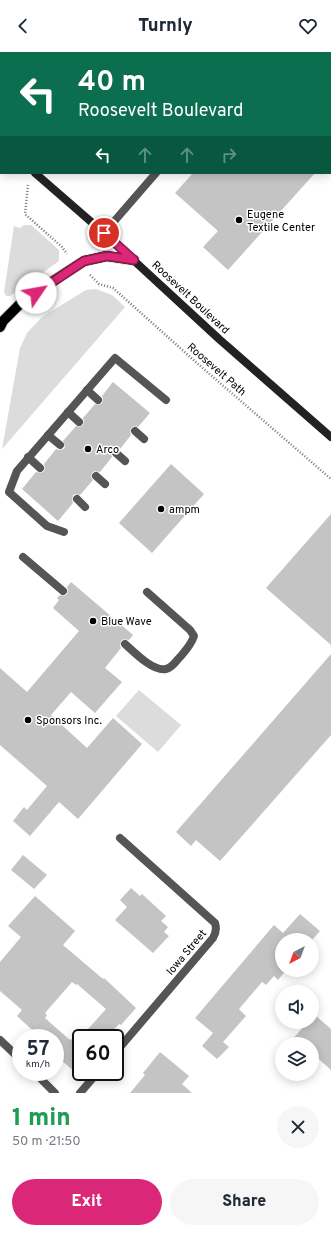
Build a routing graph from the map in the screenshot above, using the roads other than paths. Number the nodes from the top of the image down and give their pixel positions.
1 (36, 174) edge
2 (155, 174) edge
3 (104, 233) junction
4 (134, 260) junction
5 (0, 327) edge
6 (87, 390) junction
7 (98, 400) dead end
8 (166, 400) dead end
9 (68, 412) junction
10 (79, 422) dead end
11 (135, 431) dead end
12 (48, 435) junction
13 (331, 437) edge
14 (144, 439) dead end
15 (60, 445) dead end
16 (116, 453) dead end
17 (28, 457) junction
18 (126, 461) dead end
19 (40, 468) dead end
20 (96, 476) dead end
21 (105, 484) dead end
22 (77, 499) dead end
23 (86, 507) dead end
24 (64, 532) dead end
25 (23, 557) dead end
26 (63, 591) dead end
27 (147, 592) dead end
28 (125, 644) dead end
29 (120, 838) dead end
30 (0, 1040) edge
31 (124, 1042) edge
32 (12, 1051) edge
33 (43, 1081) edge
34 (90, 1081) edge
35 (56, 1093) edge
36 (80, 1093) edge

1 - 3 main road, Roosevelt Boulevard
2 - 3 street
3 - 4 main road, Roosevelt Boulevard
4 - 5 main road
4 - 13 main road, Roosevelt Boulevard
6 - 7 street
6 - 8 street
6 - 9 street
9 - 10 street
9 - 12 street
11 - 14 street
12 - 15 street
12 - 17 street
16 - 18 street
17 - 19 street
17 - 24 street
20 - 21 street
22 - 23 street
25 - 26 street
27 - 28 street
29 - 31 street, Iowa Street
30 - 32 street
33 - 35 street
34 - 36 street

